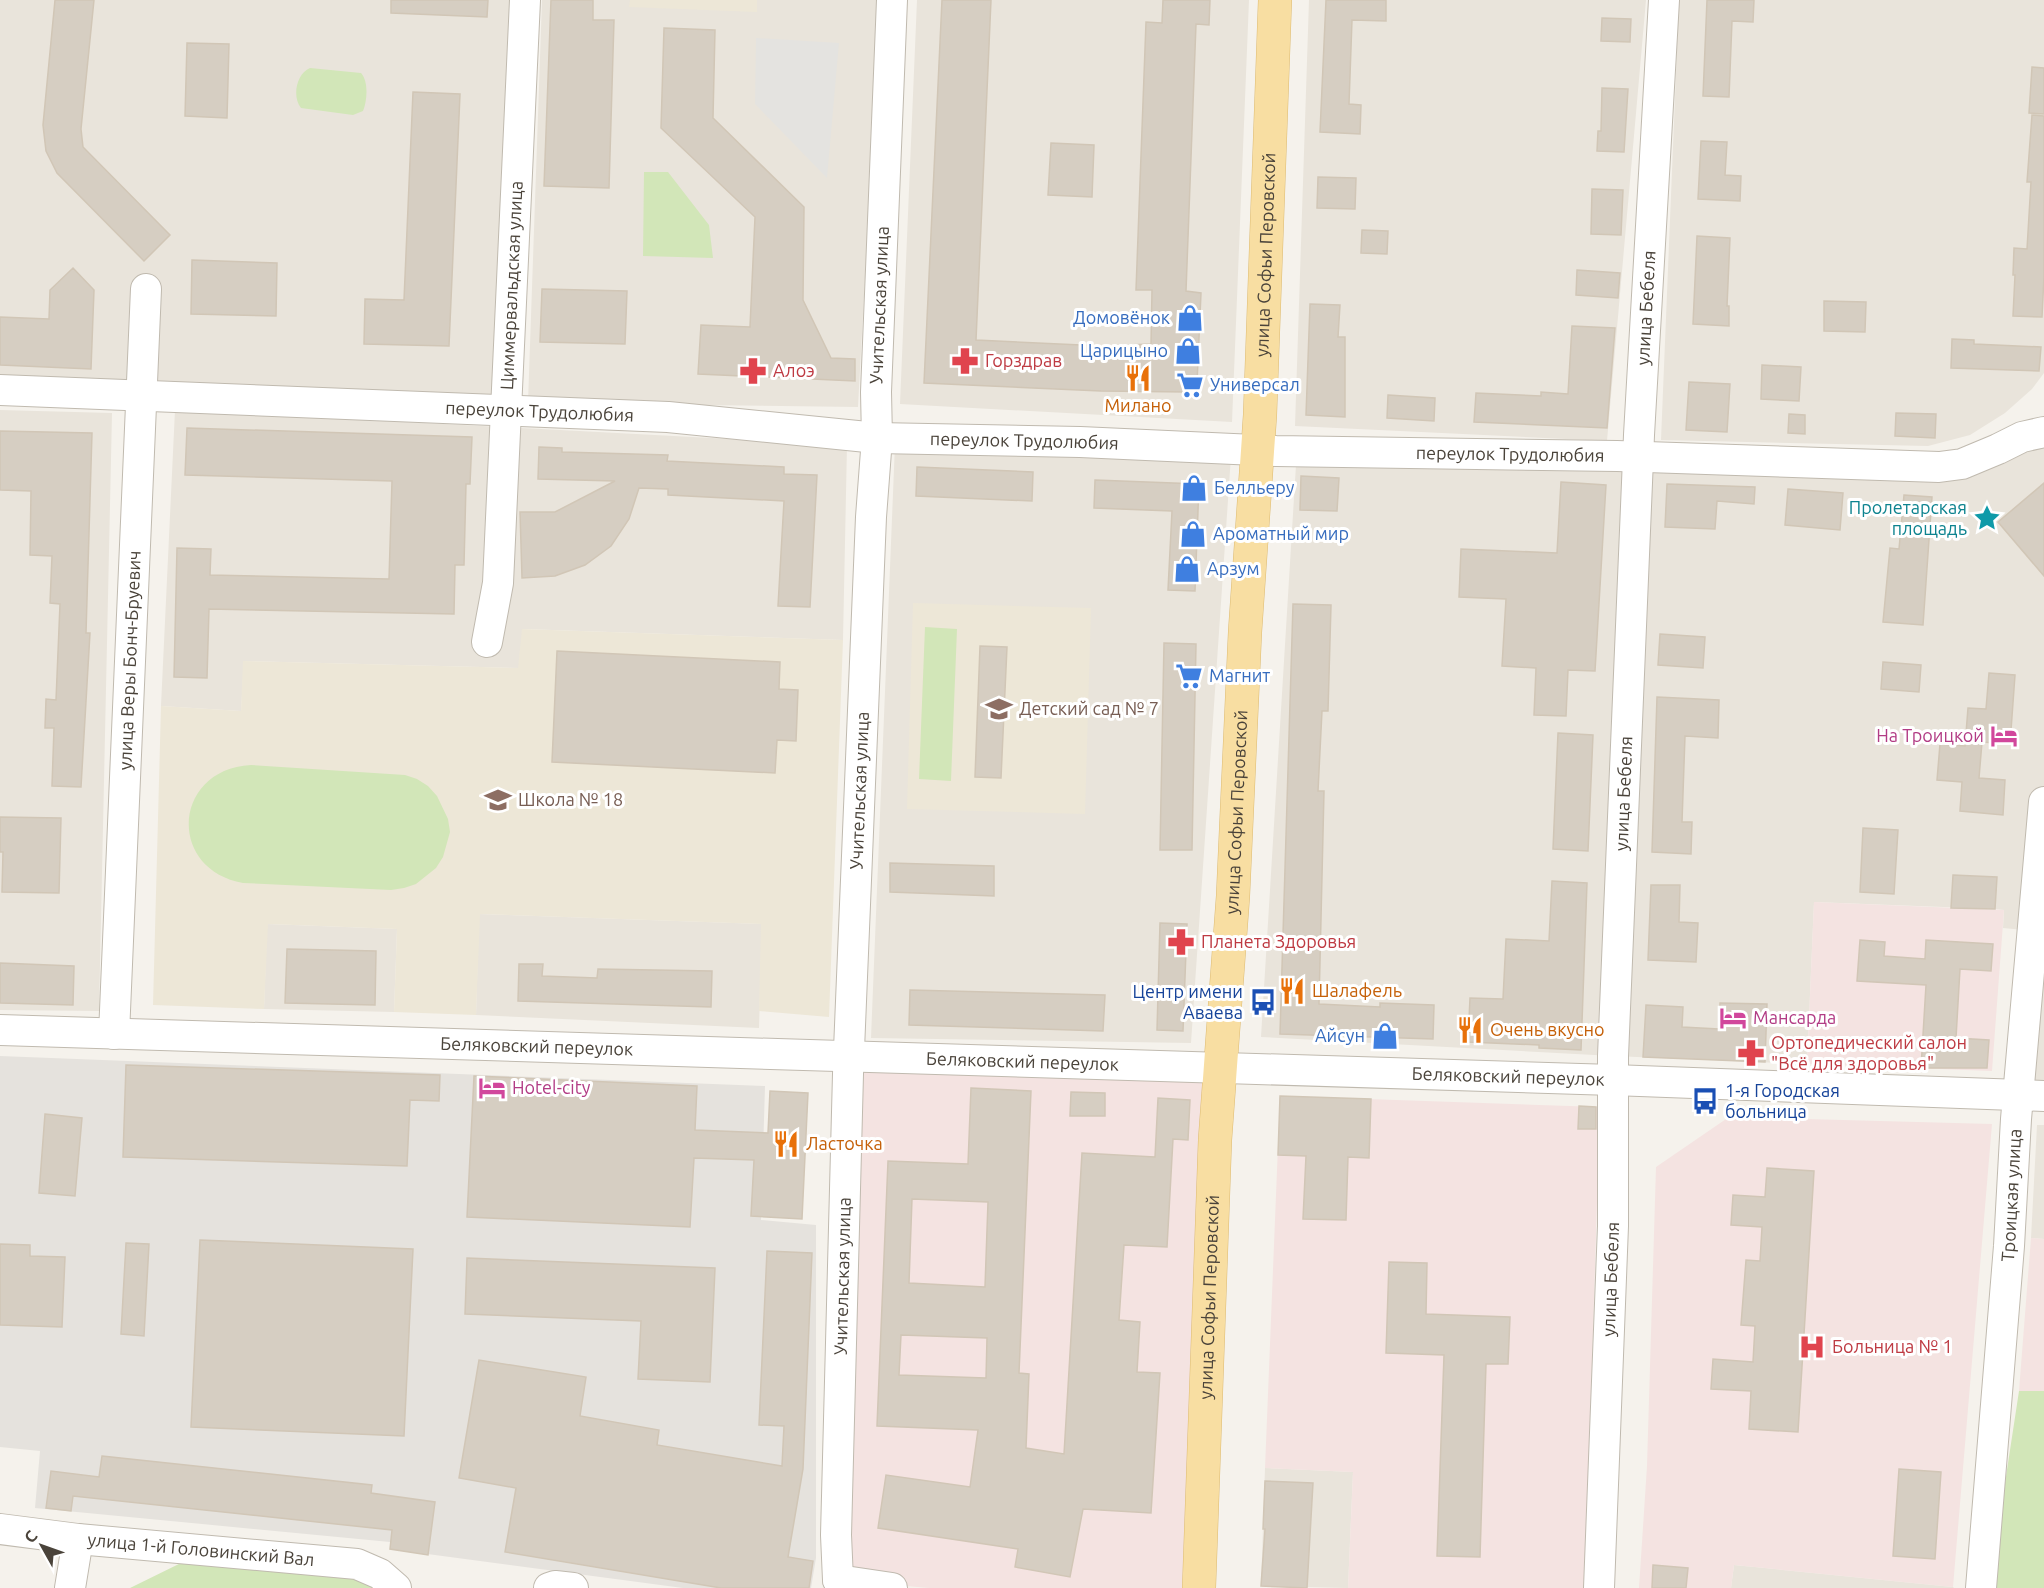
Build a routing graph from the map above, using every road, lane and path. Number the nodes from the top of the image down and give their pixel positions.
1 (525, 0) edge
2 (892, 0) edge
3 (1275, 0) edge
4 (1294, 0) edge
5 (1665, 0) edge
6 (146, 289) dead end
7 (0, 390) edge
8 (141, 396) junction
9 (2044, 407) edge
10 (506, 410) junction
11 (2033, 434) edge
12 (877, 438) junction
13 (1267, 451) junction
14 (1638, 457) junction
15 (487, 642) dead end
16 (2044, 802) edge
17 (0, 1030) edge
18 (114, 1034) junction
19 (849, 1057) junction
20 (1230, 1069) junction
21 (1613, 1080) junction
22 (2031, 1096) edge
23 (0, 1529) edge
24 (78, 1539) junction
25 (835, 1584) edge
26 (70, 1588) edge
27 (396, 1588) edge
28 (549, 1588) edge
29 (573, 1588) edge
30 (892, 1588) edge
31 (1199, 1588) edge
32 (1221, 1588) edge
33 (1599, 1588) edge
34 (1981, 1588) edge

1 - 10 street, Циммервальдская улица
2 - 12 street, Учительская улица
3 - 13 main road, улица Софьи Перовской
4 - 13 main road, улица Софьи Перовской
5 - 14 street, улица Бебеля
6 - 8 street, улица Веры Бонч-Бруевич
7 - 8 street, переулок Трудолюбия
8 - 10 street, переулок Трудолюбия
8 - 18 street, улица Веры Бонч-Бруевич
9 - 11 street
10 - 12 street, переулок Трудолюбия
10 - 15 street, Циммервальдская улица
11 - 14 street, переулок Трудолюбия
12 - 13 street, переулок Трудолюбия
12 - 19 street, Учительская улица
13 - 14 street, переулок Трудолюбия
13 - 20 main road, улица Софьи Перовской
14 - 21 street, улица Бебеля
16 - 22 street, Троицкая улица
17 - 18 street, Беляковский переулок
18 - 19 street, Беляковский переулок
19 - 20 street, Беляковский переулок
19 - 25 street, Учительская улица
20 - 21 street, Беляковский переулок
20 - 31 main road, улица Софьи Перовской
20 - 32 main road, улица Софьи Перовской
21 - 22 street, Беляковский переулок
21 - 33 street, улица Бебеля
22 - 34 street, Троицкая улица
23 - 24 street, улица 1-й Головинский Вал
24 - 26 street
24 - 27 street, улица 1-й Головинский Вал
25 - 30 street
28 - 29 street

